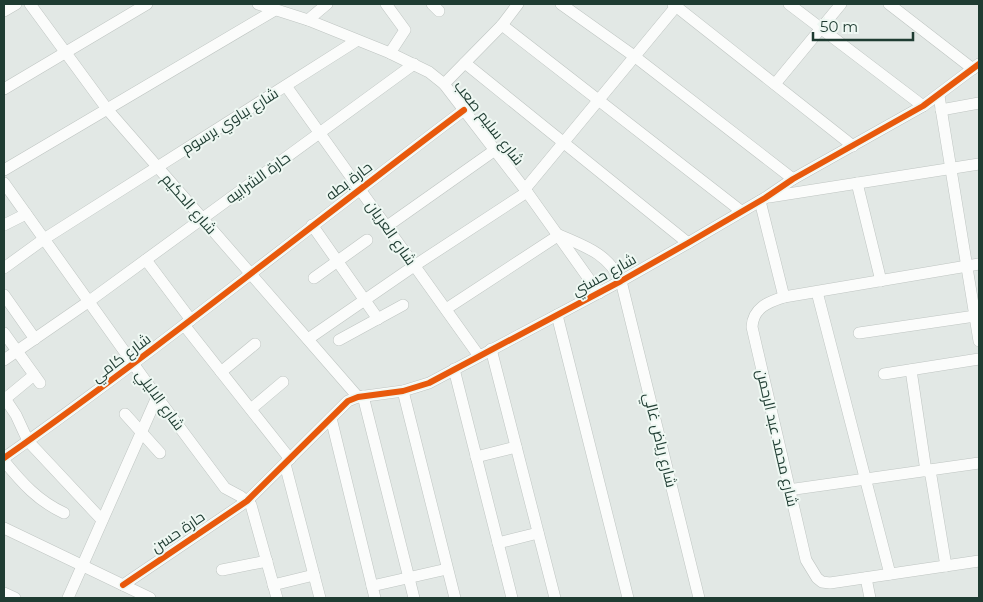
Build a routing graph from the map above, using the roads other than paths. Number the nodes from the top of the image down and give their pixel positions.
1 (16, 4) edge
2 (30, 4) edge
3 (147, 4) edge
4 (258, 4) edge
5 (327, 4) edge
6 (386, 4) edge
7 (518, 4) edge
8 (561, 4) edge
9 (789, 4) edge
10 (841, 4) edge
11 (889, 4) edge
12 (675, 5) edge
13 (276, 10) junction
14 (4, 11) edge
15 (308, 20) junction
16 (502, 25) junction
17 (821, 28) junction
18 (356, 41) junction
19 (65, 52) junction
20 (390, 53) junction
21 (634, 56) junction
22 (465, 63) junction
23 (414, 64) junction
24 (976, 67) edge
25 (444, 84) junction
26 (775, 84) junction
27 (286, 86) junction
28 (4, 89) edge
29 (939, 96) junction
30 (598, 100) junction
31 (979, 104) edge
32 (923, 106) junction
33 (107, 110) junction
34 (464, 110) junction
35 (941, 110) junction
36 (320, 134) junction
37 (563, 142) junction
38 (853, 146) junction
39 (495, 150) junction
40 (979, 164) edge
41 (157, 167) junction
42 (950, 169) junction
43 (4, 170) edge
44 (793, 178) junction
45 (4, 183) edge
46 (857, 183) junction
47 (360, 189) junction
48 (526, 190) junction
49 (763, 199) junction
50 (741, 211) junction
51 (26, 214) junction
52 (202, 219) junction
53 (4, 225) edge
54 (312, 225) junction
55 (386, 227) junction
56 (559, 235) junction
57 (44, 239) junction
58 (367, 240) dead end
59 (688, 243) junction
60 (146, 260) junction
61 (338, 261) junction
62 (979, 264) edge
63 (414, 266) junction
64 (966, 267) junction
65 (4, 268) edge
66 (250, 273) junction
67 (314, 278) dead end
68 (881, 281) junction
69 (621, 282) junction
70 (817, 292) junction
71 (599, 293) junction
72 (4, 295) edge
73 (784, 297) junction
74 (365, 300) junction
75 (88, 302) junction
76 (403, 305) dead end
77 (446, 309) junction
78 (558, 315) junction
79 (975, 316) junction
80 (378, 319) junction
81 (187, 323) junction
82 (4, 333) edge
83 (859, 333) dead end
84 (35, 339) junction
85 (308, 339) junction
86 (339, 340) dead end
87 (979, 341) edge
88 (255, 344) dead end
89 (492, 349) junction
90 (17, 351) junction
91 (479, 356) junction
92 (979, 359) edge
93 (4, 360) edge
94 (134, 365) junction
95 (454, 369) junction
96 (911, 370) junction
97 (222, 372) junction
98 (884, 374) dead end
99 (283, 382) dead end
100 (403, 391) junction
101 (361, 396) junction
102 (4, 398) edge
103 (157, 398) junction
104 (251, 409) junction
105 (125, 414) dead end
106 (331, 418) junction
107 (141, 432) junction
108 (28, 441) junction
109 (516, 447) junction
110 (160, 453) dead end
111 (476, 456) junction
112 (4, 460) edge
113 (287, 461) junction
114 (979, 463) edge
115 (928, 470) junction
116 (865, 479) junction
117 (788, 490) junction
118 (247, 501) junction
119 (64, 513) dead end
120 (102, 520) junction
121 (4, 528) edge
122 (538, 534) junction
123 (498, 543) junction
124 (267, 561) junction
125 (979, 561) edge
126 (82, 566) junction
127 (946, 566) junction
128 (447, 569) junction
129 (222, 570) dead end
130 (890, 574) junction
131 (314, 575) junction
132 (409, 578) junction
133 (866, 578) junction
134 (123, 585) junction
135 (273, 585) junction
136 (372, 586) junction
137 (4, 593) edge
138 (136, 595) edge
139 (15, 598) edge
140 (68, 598) edge
141 (150, 598) edge
142 (277, 598) edge
143 (320, 598) edge
144 (375, 598) edge
145 (414, 598) edge
146 (455, 598) edge
147 (512, 598) edge
148 (555, 598) edge
149 (628, 598) edge
150 (700, 598) edge
151 (870, 598) edge

1 - 14 street
2 - 19 street, شارع الحكيم
3 - 19 street
4 - 13 street, شارع سليم صعب
5 - 15 street
6 - 20 street
7 - 16 street
8 - 21 street
9 - 17 street
10 - 17 street
11 - 24 street
12 - 21 street
12 - 26 street
13 - 15 street, شارع سليم صعب
13 - 33 street
15 - 18 street, شارع سليم صعب
16 - 22 street
16 - 30 street
17 - 26 street
17 - 32 street
18 - 20 street, شارع سليم صعب
18 - 27 street, شارع بباوي برسوم
19 - 28 street
19 - 33 street, شارع الحكيم
20 - 23 street, شارع سليم صعب
21 - 30 street
21 - 44 street
22 - 25 street
22 - 37 street
23 - 25 street, شارع سليم صعب
23 - 36 street, حارة الشرابيه
24 - 29 street, شارع حسني
25 - 34 street, شارع سليم صعب
26 - 38 street
27 - 36 street, شارع العريان
27 - 41 street, شارع بباوي برسوم
29 - 32 street, شارع حسني
29 - 35 street
30 - 37 street
30 - 50 street
31 - 35 street
32 - 38 street, شارع حسني
33 - 41 street, شارع الحكيم
33 - 43 street
34 - 39 street, شارع سليم صعب
34 - 47 street, حارة بطه
35 - 42 street
36 - 47 street, شارع العريان
36 - 52 street, حارة الشرابيه
37 - 48 street
37 - 59 street
38 - 44 street, شارع حسني
39 - 48 street, شارع سليم صعب
39 - 55 street
40 - 42 street
41 - 52 street, شارع الحكيم
41 - 57 street, شارع بباوي برسوم
42 - 46 street
42 - 64 street
44 - 49 street, شارع حسني
45 - 51 street, شارع الاليلي
46 - 49 street
46 - 68 street
47 - 54 street, حارة بطه
47 - 55 street, شارع العريان
48 - 56 street, شارع سليم صعب
48 - 63 street
49 - 50 street, شارع حسني
49 - 73 street
50 - 59 street, شارع حسني
51 - 53 street
51 - 57 street, شارع الاليلي
52 - 60 street, حارة الشرابيه
52 - 66 street, شارع الحكيم
54 - 61 street
54 - 66 street, حارة بطه
55 - 63 street, شارع العريان
56 - 69 street, شارع سليم صعب
56 - 71 street, شارع سليم صعب
56 - 77 street
57 - 65 street, شارع بباوي برسوم
57 - 75 street, شارع الاليلي
58 - 61 street
59 - 69 street, شارع حسني
60 - 75 street, حارة الشرابيه
60 - 81 street
61 - 67 street
61 - 74 street
62 - 64 street, شارع محمد عبد الرحمن
63 - 74 street
63 - 77 street, شارع العريان
64 - 68 street, شارع محمد عبد الرحمن
64 - 79 street
66 - 81 street, شارع كامي
66 - 85 street, شارع الحكيم
68 - 70 street, شارع محمد عبد الرحمن
69 - 71 street, شارع حسني
69 - 150 street, شارع رياض غالي
70 - 73 street, شارع محمد عبد الرحمن
70 - 116 street
71 - 78 street, شارع حسني
72 - 84 street
73 - 117 street, شارع محمد عبد الرحمن
74 - 80 street
74 - 85 street
75 - 84 street, حارة الشرابيه
75 - 94 street, شارع الاليلي
76 - 80 street
77 - 91 street, شارع العريان
78 - 89 street, شارع حسني
78 - 149 street
79 - 83 street
79 - 87 street
80 - 86 street
81 - 94 street, شارع كامي
81 - 97 street
82 - 90 street
84 - 90 street, حارة الشرابيه
85 - 101 street, شارع الحكيم
88 - 97 street
89 - 91 street, شارع حسني
89 - 109 street
90 - 93 street, حارة الشرابيه
90 - 102 street
91 - 95 street, شارع حسني
92 - 96 street
94 - 103 street, شارع الاليلي
94 - 108 street, شارع كامي
95 - 100 street, شارع حسني
95 - 111 street
96 - 98 street
96 - 115 street
97 - 104 street
99 - 104 street
100 - 101 street, شارع حسني
100 - 128 street
101 - 106 street, شارع حسني
101 - 132 street
102 - 108 street
103 - 107 street
103 - 118 street, شارع الاليلي
104 - 113 street
105 - 107 street
106 - 113 street, شارع حسني
106 - 136 street
107 - 110 street
107 - 120 street
108 - 112 street, شارع كامي
108 - 120 street
109 - 111 street
109 - 122 street
111 - 123 street
112 - 119 street
113 - 118 street, شارع حسني
113 - 131 street
114 - 115 street
115 - 116 street
115 - 127 street
116 - 117 street
116 - 130 street
117 - 133 street, شارع محمد عبد الرحمن
118 - 124 street
118 - 134 street, حارة حسن
120 - 126 street
121 - 126 street
122 - 123 street
122 - 148 street
123 - 147 street
124 - 129 street
124 - 135 street
125 - 127 street
126 - 134 street
126 - 140 street
127 - 130 street
128 - 132 street
128 - 146 street
130 - 133 street
131 - 135 street
131 - 143 street
132 - 136 street
132 - 145 street
133 - 151 street
134 - 138 street
135 - 142 street
136 - 144 street
137 - 139 street
138 - 141 street

